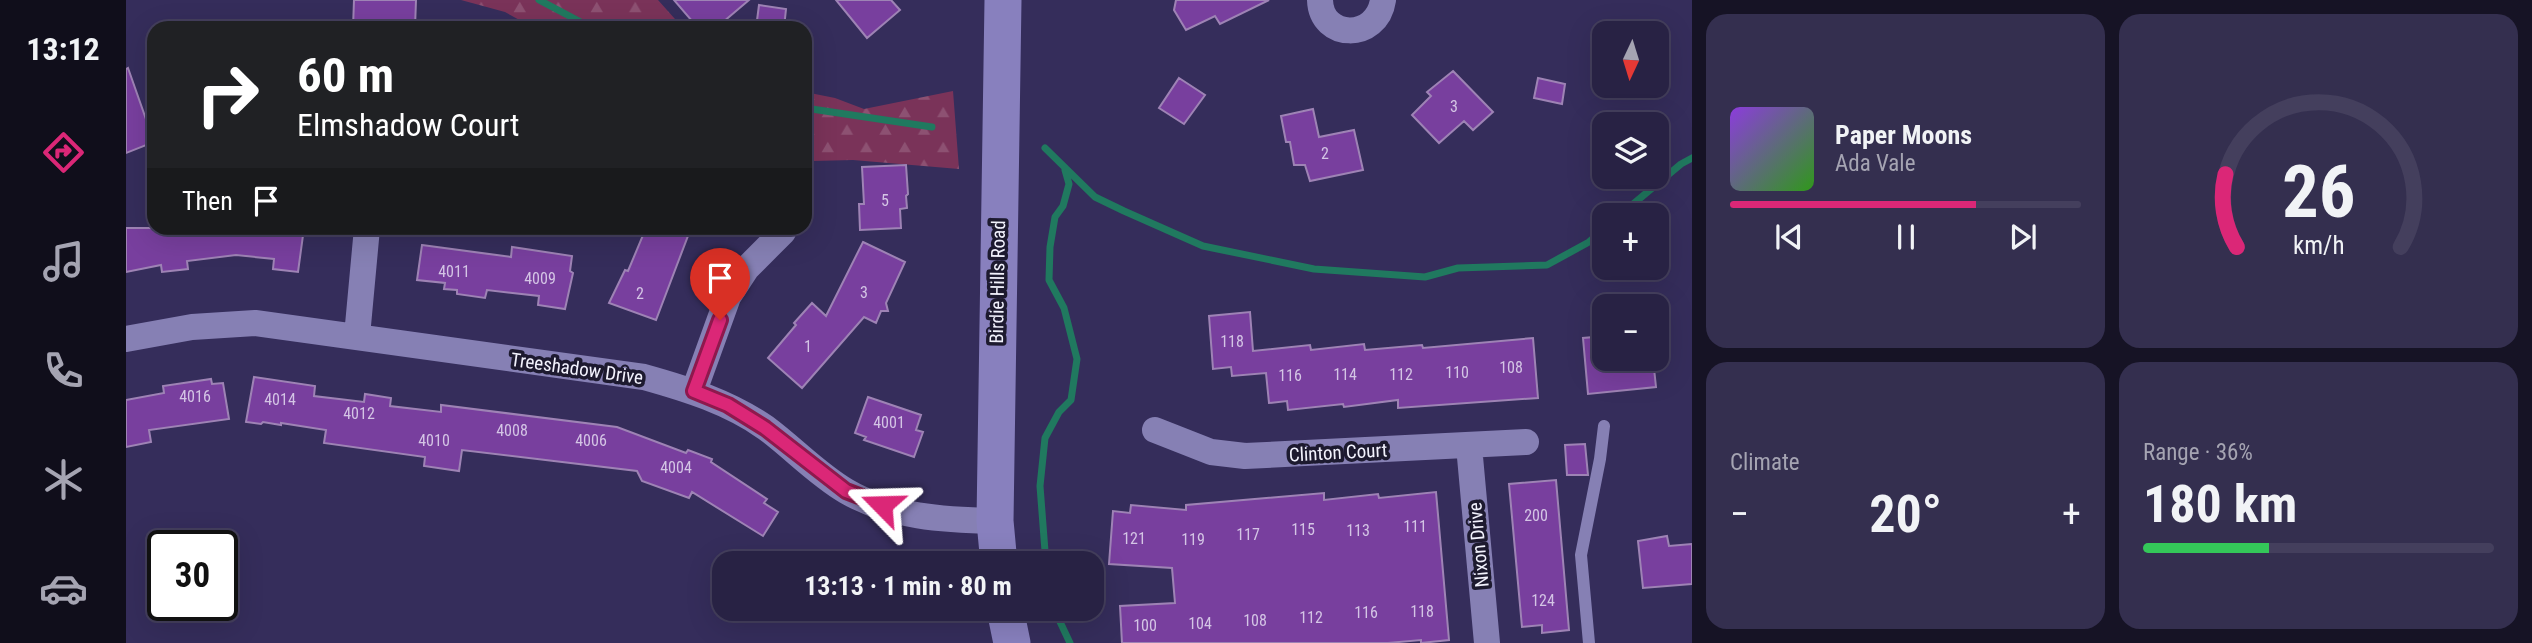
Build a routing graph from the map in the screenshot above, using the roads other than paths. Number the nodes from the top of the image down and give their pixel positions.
1 (1003, 0) edge
2 (1320, 0) edge
3 (1383, 0) edge
4 (366, 235) edge
5 (780, 235) edge
6 (358, 337) junction
7 (126, 339) edge
8 (694, 391) junction
9 (1604, 426) dead end
10 (1155, 430) dead end
11 (1526, 442) dead end
12 (1469, 446) junction
13 (995, 521) junction
14 (998, 551) edge
15 (1007, 621) edge
16 (1012, 643) edge
17 (1487, 643) edge
18 (1589, 643) edge

1 - 13 main road, Birdie Hills Road
2 - 3 street
4 - 6 street
5 - 8 street
6 - 7 street, Treeshadow Drive
6 - 8 street, Treeshadow Drive
8 - 13 street, Treeshadow Drive
9 - 18 lane
10 - 12 street, Clinton Court
11 - 12 street, Clinton Court
12 - 17 street, Nixon Drive
13 - 14 main road, Birdie Hills Road
15 - 16 main road

